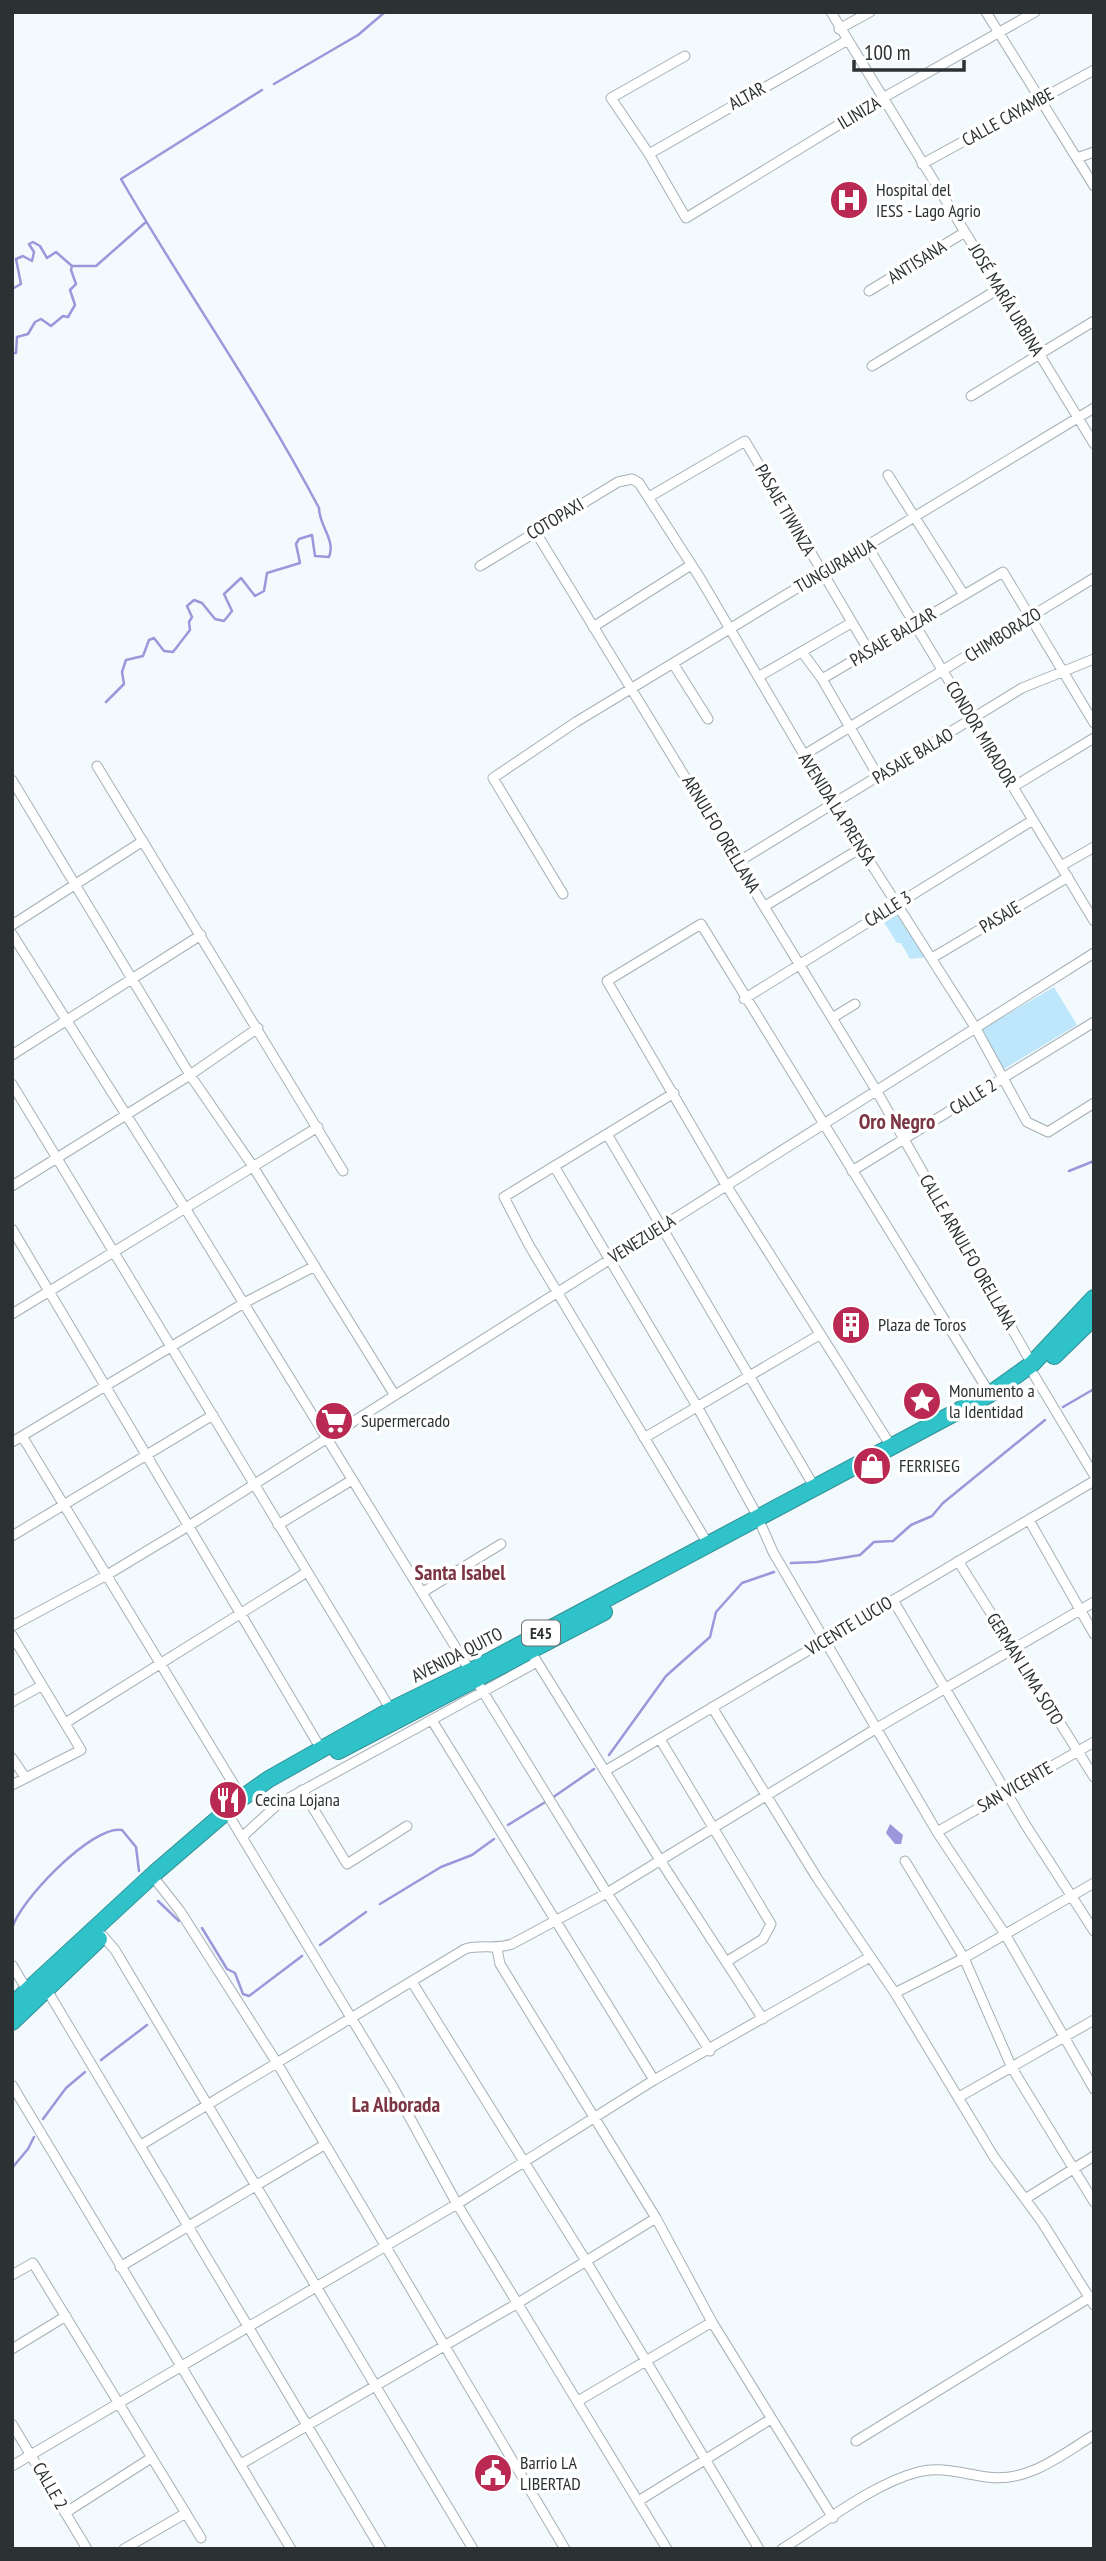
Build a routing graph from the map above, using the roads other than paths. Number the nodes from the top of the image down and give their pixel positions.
1 (831, 12) edge
2 (870, 12) edge
3 (986, 12) edge
4 (1035, 12) edge
5 (839, 29) junction
6 (998, 31) junction
7 (846, 41) junction
8 (685, 56) dead end
9 (1094, 70) edge
10 (881, 99) junction
11 (1040, 99) junction
12 (1094, 152) edge
13 (649, 153) junction
14 (1077, 158) junction
15 (922, 163) junction
16 (1094, 186) edge
17 (965, 232) junction
18 (1000, 288) junction
19 (869, 291) dead end
20 (1094, 321) edge
21 (1039, 355) junction
22 (872, 366) dead end
23 (971, 396) dead end
24 (1094, 408) edge
25 (1077, 418) junction
26 (1094, 444) edge
27 (888, 475) dead end
28 (632, 479) joint
29 (649, 497) junction
30 (917, 517) junction
31 (535, 531) junction
32 (868, 547) junction
33 (691, 565) junction
34 (480, 566) dead end
35 (822, 573) junction
36 (1094, 578) edge
37 (964, 595) junction
38 (1030, 618) junction
39 (851, 623) junction
40 (915, 624) junction
41 (593, 627) junction
42 (729, 631) junction
43 (869, 651) junction
44 (802, 652) junction
45 (1094, 659) edge
46 (674, 665) junction
47 (1062, 671) junction
48 (944, 672) junction
49 (758, 677) junction
50 (822, 679) junction
51 (634, 689) junction
52 (708, 719) dead end
53 (973, 720) junction
54 (1094, 723) edge
55 (850, 727) junction
56 (1094, 738) edge
57 (804, 755) junction
58 (97, 766) dead end
59 (878, 776) junction
60 (12, 780) edge
61 (1013, 787) junction
62 (833, 804) junction
63 (1033, 820) junction
64 (142, 841) junction
65 (1094, 847) edge
66 (861, 848) junction
67 (738, 862) junction
68 (1061, 866) junction
69 (1068, 877) junction
70 (76, 884) junction
71 (563, 894) dead end
72 (896, 903) junction
73 (765, 906) junction
74 (1094, 921) edge
75 (12, 925) edge
76 (12, 934) edge
77 (201, 935) junction
78 (1094, 953) edge
79 (932, 958) junction
80 (801, 964) junction
81 (133, 979) junction
82 (744, 999) junction
83 (855, 1004) dead end
84 (832, 1018) junction
85 (68, 1021) junction
86 (1094, 1022) edge
87 (975, 1027) junction
88 (258, 1028) junction
89 (12, 1055) edge
90 (190, 1075) junction
91 (1002, 1079) junction
92 (12, 1084) edge
93 (876, 1090) junction
94 (674, 1093) junction
95 (1094, 1103) edge
96 (126, 1115) junction
97 (823, 1126) junction
98 (318, 1127) junction
99 (607, 1134) junction
100 (903, 1140) junction
101 (57, 1158) junction
102 (252, 1165) junction
103 (554, 1166) junction
104 (343, 1171) dead end
105 (852, 1171) junction
106 (726, 1185) junction
107 (12, 1186) edge
108 (185, 1208) junction
109 (661, 1228) junction
110 (12, 1230) edge
111 (112, 1252) junction
112 (608, 1261) junction
113 (316, 1266) junction
114 (558, 1290) junction
115 (50, 1292) junction
116 (1094, 1298) edge
117 (244, 1303) junction
118 (12, 1314) edge
119 (1092, 1322) edge
120 (819, 1335) junction
121 (172, 1346) junction
122 (1033, 1370) junction
123 (750, 1377) junction
124 (104, 1385) junction
125 (394, 1394) junction
126 (990, 1394) junction
127 (698, 1408) junction
128 (213, 1415) junction
129 (22, 1436) junction
130 (327, 1437) junction
131 (644, 1438) junction
132 (12, 1442) edge
133 (891, 1446) junction
134 (148, 1455) junction
135 (1094, 1475) edge
136 (352, 1480) junction
137 (1094, 1481) edge
138 (253, 1484) junction
139 (815, 1488) junction
140 (64, 1504) junction
141 (1029, 1520) junction
142 (760, 1522) junction
143 (190, 1525) junction
144 (278, 1525) junction
145 (12, 1536) edge
146 (501, 1544) dead end
147 (708, 1544) junction
148 (958, 1561) junction
149 (307, 1572) junction
150 (107, 1575) junction
151 (423, 1592) junction
152 (893, 1600) junction
153 (1094, 1602) edge
154 (1079, 1611) junction
155 (240, 1613) junction
156 (12, 1626) edge
157 (1094, 1634) edge
158 (12, 1635) edge
159 (826, 1640) junction
160 (1012, 1650) junction
161 (534, 1657) junction
162 (159, 1665) junction
163 (478, 1681) junction
164 (41, 1686) junction
165 (946, 1688) junction
166 (12, 1702) edge
167 (712, 1707) junction
168 (391, 1710) junction
169 (433, 1721) junction
170 (67, 1723) junction
171 (877, 1728) junction
172 (660, 1739) junction
173 (1094, 1742) edge
174 (321, 1749) junction
175 (1078, 1751) junction
176 (12, 1758) edge
177 (605, 1771) junction
178 (25, 1777) junction
179 (1094, 1777) edge
180 (12, 1785) edge
181 (302, 1790) junction
182 (1005, 1791) junction
183 (767, 1795) junction
184 (242, 1798) junction
185 (231, 1819) junction
186 (407, 1826) dead end
187 (714, 1826) junction
188 (937, 1832) junction
189 (242, 1837) junction
190 (660, 1860) junction
191 (905, 1861) dead end
192 (158, 1883) junction
193 (1094, 1884) edge
194 (607, 1893) junction
195 (1073, 1896) junction
196 (555, 1922) junction
197 (1094, 1931) edge
198 (1005, 1934) junction
199 (103, 1936) junction
200 (496, 1949) junction
201 (870, 1957) junction
202 (964, 1958) junction
203 (726, 1962) junction
204 (12, 1965) edge
205 (412, 1982) junction
206 (27, 1990) junction
207 (47, 1990) junction
208 (894, 1993) junction
209 (12, 2005) edge
210 (352, 2019) junction
211 (763, 2019) junction
212 (1094, 2020) edge
213 (12, 2022) edge
214 (1063, 2038) junction
215 (710, 2051) junction
216 (277, 2063) junction
217 (1012, 2068) junction
218 (654, 2080) junction
219 (12, 2085) edge
220 (1094, 2089) edge
221 (959, 2097) junction
222 (207, 2105) junction
223 (592, 2118) junction
224 (141, 2145) junction
225 (324, 2145) junction
226 (1094, 2156) edge
227 (523, 2162) junction
228 (1074, 2168) junction
229 (256, 2185) junction
230 (1025, 2199) junction
231 (1094, 2202) edge
232 (457, 2204) junction
233 (656, 2218) junction
234 (187, 2228) junction
235 (385, 2245) junction
236 (586, 2261) junction
237 (120, 2267) junction
238 (12, 2275) edge
239 (314, 2286) junction
240 (1092, 2299) edge
241 (518, 2303) junction
242 (66, 2316) junction
243 (712, 2322) junction
244 (248, 2328) junction
245 (444, 2346) junction
246 (12, 2349) edge
247 (645, 2361) junction
248 (179, 2367) junction
249 (374, 2387) junction
250 (578, 2401) junction
251 (117, 2403) junction
252 (771, 2419) junction
253 (12, 2424) edge
254 (307, 2426) junction
255 (1094, 2435) edge
256 (856, 2441) dead end
257 (31, 2454) junction
258 (151, 2458) junction
259 (705, 2460) junction
260 (241, 2465) junction
261 (12, 2466) edge
262 (640, 2500) junction
263 (65, 2513) junction
264 (186, 2513) junction
265 (833, 2518) junction
266 (201, 2538) dead end
267 (562, 2548) edge
268 (87, 2549) edge
269 (124, 2549) edge
270 (291, 2549) edge
271 (381, 2549) edge
272 (473, 2549) edge
273 (667, 2549) edge
274 (759, 2549) edge
275 (782, 2549) edge

1 - 5 street, JOSÉ MARÍA URBINA
2 - 5 street
3 - 6 street
4 - 6 street, ILINIZA
5 - 7 street, JOSÉ MARÍA URBINA
6 - 10 street, ILINIZA
6 - 11 street
7 - 10 street, JOSÉ MARÍA URBINA
7 - 13 street, ALTAR
8 - 13 street
9 - 11 street, CALLE CAYAMBE
10 - 13 street, ILINIZA
10 - 15 street, JOSÉ MARÍA URBINA
11 - 14 street
11 - 15 street, CALLE CAYAMBE
12 - 14 street
14 - 16 street
15 - 17 street, JOSÉ MARÍA URBINA
17 - 18 street, JOSÉ MARÍA URBINA
17 - 19 street, ANTISANA
18 - 21 street, JOSÉ MARÍA URBINA
18 - 22 street
20 - 21 street
21 - 23 street
21 - 25 street, JOSÉ MARÍA URBINA
24 - 25 street, TUNGURAHUA
25 - 26 street, JOSÉ MARÍA URBINA
25 - 30 street, TUNGURAHUA
27 - 30 street
28 - 29 street, AVENIDA LA PRENSA
28 - 31 street, COTOPAXI
29 - 33 street, AVENIDA LA PRENSA
29 - 35 street, PASAJE TIWINZA
30 - 32 street, TUNGURAHUA
30 - 37 street
31 - 34 street, COTOPAXI
31 - 41 street, ARNULFO ORELLANA
32 - 35 street, TUNGURAHUA
32 - 40 street, CONDOR MIRADOR
33 - 41 street
33 - 42 street, AVENIDA LA PRENSA
35 - 39 street, PASAJE TIWINZA
35 - 42 street, TUNGURAHUA
36 - 38 street, CHIMBORAZO
37 - 38 street, PASAJE BALZAR
37 - 40 street, PASAJE BALZAR
38 - 47 street
38 - 48 street, CHIMBORAZO
39 - 43 street, PASAJE TIWINZA
39 - 44 street
40 - 43 street, PASAJE BALZAR
40 - 48 street, CONDOR MIRADOR
41 - 51 street, ARNULFO ORELLANA
42 - 46 street, TUNGURAHUA
42 - 49 street, AVENIDA LA PRENSA
43 - 50 street, PASAJE BALZAR
44 - 49 street
44 - 50 street
45 - 47 street, PASAJE BALAO
46 - 51 street, TUNGURAHUA
46 - 52 street
47 - 53 street, PASAJE BALAO
47 - 54 street
48 - 53 street, CONDOR MIRADOR
48 - 55 street, CHIMBORAZO
49 - 57 street, AVENIDA LA PRENSA
50 - 55 street
51 - 67 street, ARNULFO ORELLANA
51 - 71 street, TUNGURAHUA
53 - 59 street, PASAJE BALAO
53 - 61 street, CONDOR MIRADOR
55 - 57 street, CHIMBORAZO
55 - 59 street
56 - 61 street
57 - 62 street, AVENIDA LA PRENSA
58 - 64 street
59 - 62 street, PASAJE BALAO
60 - 70 street
61 - 63 street, CONDOR MIRADOR
62 - 66 street, AVENIDA LA PRENSA
62 - 67 street, PASAJE BALAO
63 - 68 street, CONDOR MIRADOR
63 - 72 street, CALLE 3
64 - 70 street
64 - 77 street
65 - 68 street
66 - 72 street, AVENIDA LA PRENSA
66 - 73 street
67 - 73 street, ARNULFO ORELLANA
68 - 69 street, CONDOR MIRADOR
69 - 74 street, CONDOR MIRADOR
69 - 79 street, PASAJE
70 - 75 street
70 - 81 street
72 - 79 street, AVENIDA LA PRENSA
72 - 80 street, CALLE 3
73 - 80 street, ARNULFO ORELLANA
76 - 85 street
77 - 81 street
77 - 88 street
78 - 87 street, VENEZUELA
79 - 87 street, AVENIDA LA PRENSA
80 - 82 street, CALLE 3
80 - 84 street, ARNULFO ORELLANA
81 - 85 street
81 - 90 street
82 - 94 street
82 - 97 street
83 - 84 street
84 - 93 street, ARNULFO ORELLANA
85 - 89 street
85 - 96 street
86 - 91 street, CALLE 2
87 - 91 street, AVENIDA LA PRENSA
87 - 93 street, VENEZUELA
88 - 90 street
88 - 98 street
90 - 96 street
90 - 102 street
91 - 95 street, AVENIDA LA PRENSA
91 - 100 street, CALLE 2
92 - 101 street
93 - 97 street, VENEZUELA
93 - 100 street, ARNULFO ORELLANA
94 - 99 street
94 - 106 street
96 - 101 street
96 - 108 street
97 - 105 street
97 - 106 street, VENEZUELA
98 - 102 street
98 - 104 street
99 - 103 street
99 - 109 street
100 - 105 street, CALLE 2
100 - 122 street, CALLE ARNULFO ORELLANA
101 - 107 street
101 - 111 street
102 - 108 street
102 - 113 street
103 - 112 street
103 - 114 street
105 - 126 street
106 - 109 street, VENEZUELA
106 - 120 street
108 - 111 street
108 - 117 street
109 - 112 street, VENEZUELA
109 - 123 street
110 - 115 street
111 - 115 street
111 - 121 street
112 - 114 street, VENEZUELA
112 - 127 street
113 - 117 street
113 - 125 street
114 - 125 street, VENEZUELA
114 - 131 street
115 - 118 street
115 - 124 street
116 - 122 highway, AVENIDA QUITO / E45
117 - 121 street
117 - 130 street
119 - 122 highway, AVENIDA QUITO / E45
120 - 123 street
120 - 133 street
121 - 124 street
121 - 128 street
122 - 126 highway, AVENIDA QUITO / E45
122 - 135 street, CALLE ARNULFO ORELLANA
122 - 142 highway, AVENIDA QUITO / E45
123 - 127 street
123 - 139 street
124 - 129 street
124 - 134 street
125 - 130 street, VENEZUELA
126 - 133 highway, AVENIDA QUITO / E45
127 - 131 street
127 - 142 street
128 - 134 street
128 - 138 street
129 - 132 street
129 - 140 street
130 - 136 street
130 - 138 street, VENEZUELA
131 - 147 street
133 - 139 highway, AVENIDA QUITO / E45
134 - 140 street
134 - 143 street
136 - 144 street
136 - 151 street
137 - 141 street, VICENTE LUCIO
138 - 143 street, VENEZUELA
138 - 144 street
139 - 142 highway, AVENIDA QUITO / E45
140 - 145 street
140 - 150 street
141 - 148 street, VICENTE LUCIO
141 - 154 street
142 - 147 highway, AVENIDA QUITO / E45
142 - 159 street
142 - 161 highway, AVENIDA QUITO / E45
143 - 150 street, VENEZUELA
143 - 155 street
144 - 149 street
146 - 151 street
147 - 163 highway, AVENIDA QUITO / E45
148 - 152 street, VICENTE LUCIO
148 - 160 street, GERMAN LIMA SOTO
149 - 155 street
149 - 168 street
150 - 156 street, VENEZUELA
150 - 162 street
151 - 163 street
152 - 159 street, VICENTE LUCIO
152 - 165 street
153 - 154 street
154 - 157 street
154 - 160 street
155 - 162 street
155 - 174 street
158 - 164 street
159 - 167 street, VICENTE LUCIO
159 - 171 street
160 - 165 street
160 - 175 street, GERMAN LIMA SOTO
161 - 163 highway, AVENIDA QUITO / E45
161 - 177 street
162 - 170 street
162 - 184 street
163 - 168 highway, AVENIDA QUITO / E45
163 - 169 street
163 - 185 highway, AVENIDA QUITO / E45
163 - 194 street
164 - 166 street
164 - 170 street
165 - 171 street
165 - 182 street
167 - 172 street, VICENTE LUCIO
167 - 183 street
168 - 174 highway, AVENIDA QUITO / E45
169 - 181 street
169 - 196 street
170 - 178 street
171 - 183 street
171 - 188 street
172 - 177 street, VICENTE LUCIO
172 - 187 street
173 - 175 street, SAN VICENTE
174 - 184 highway, AVENIDA QUITO / E45
175 - 179 street, GERMAN LIMA SOTO
175 - 182 street, SAN VICENTE
176 - 178 street
177 - 190 street
178 - 180 street
181 - 186 street
181 - 189 street
182 - 188 street, SAN VICENTE
182 - 195 street
183 - 187 street
183 - 201 street
184 - 206 highway, AVENIDA QUITO / E45
185 - 189 street
185 - 192 highway, AVENIDA QUITO / E45
187 - 190 street
187 - 203 street
188 - 198 street
189 - 210 street
190 - 194 street
190 - 203 street
191 - 202 street
192 - 199 highway, AVENIDA QUITO / E45
192 - 216 street
193 - 195 street
194 - 196 street
194 - 215 street
195 - 197 street
195 - 198 street
196 - 200 street
196 - 218 street
198 - 202 street
198 - 214 street
199 - 207 highway, AVENIDA QUITO / E45
199 - 222 street
200 - 205 street
200 - 223 street
201 - 208 street
201 - 211 street
202 - 208 street
202 - 217 street
203 - 211 street
204 - 206 street
205 - 210 street
205 - 227 street
206 - 209 highway, AVENIDA QUITO / E45
207 - 213 highway, AVENIDA QUITO / E45
207 - 224 street
208 - 221 street
210 - 216 street
210 - 232 street
211 - 215 street
212 - 214 street
214 - 217 street
214 - 220 street
215 - 218 street
216 - 222 street
216 - 225 street
217 - 221 street
217 - 228 street
218 - 223 street
219 - 237 street
221 - 230 street
222 - 224 street
222 - 229 street
223 - 227 street
223 - 233 street
224 - 234 street
225 - 229 street
225 - 235 street
226 - 228 street
227 - 232 street
227 - 236 street
228 - 230 street
228 - 231 street
229 - 234 street
229 - 239 street
230 - 240 street
232 - 235 street
232 - 241 street
233 - 236 street
233 - 243 street
234 - 237 street
234 - 244 street
235 - 239 street
235 - 245 street
236 - 241 street
236 - 247 street
237 - 248 street
238 - 242 street
239 - 244 street
239 - 249 street
240 - 256 street
241 - 245 street
241 - 250 street
242 - 246 street
242 - 251 street
243 - 247 street
243 - 252 street
244 - 248 street
244 - 254 street
245 - 249 street
245 - 267 street
247 - 250 street
247 - 259 street
248 - 251 street
248 - 260 street
249 - 254 street
249 - 272 street
250 - 262 street
251 - 257 street
251 - 258 street
252 - 259 street
252 - 265 street
253 - 257 street, CALLE 2
254 - 260 street
254 - 271 street
255 - 265 street
257 - 261 street
257 - 263 street, CALLE 2
258 - 263 street
258 - 264 street
259 - 262 street
259 - 274 street
260 - 270 street
262 - 273 street
263 - 268 street, CALLE 2
264 - 266 street
264 - 269 street
265 - 275 street

